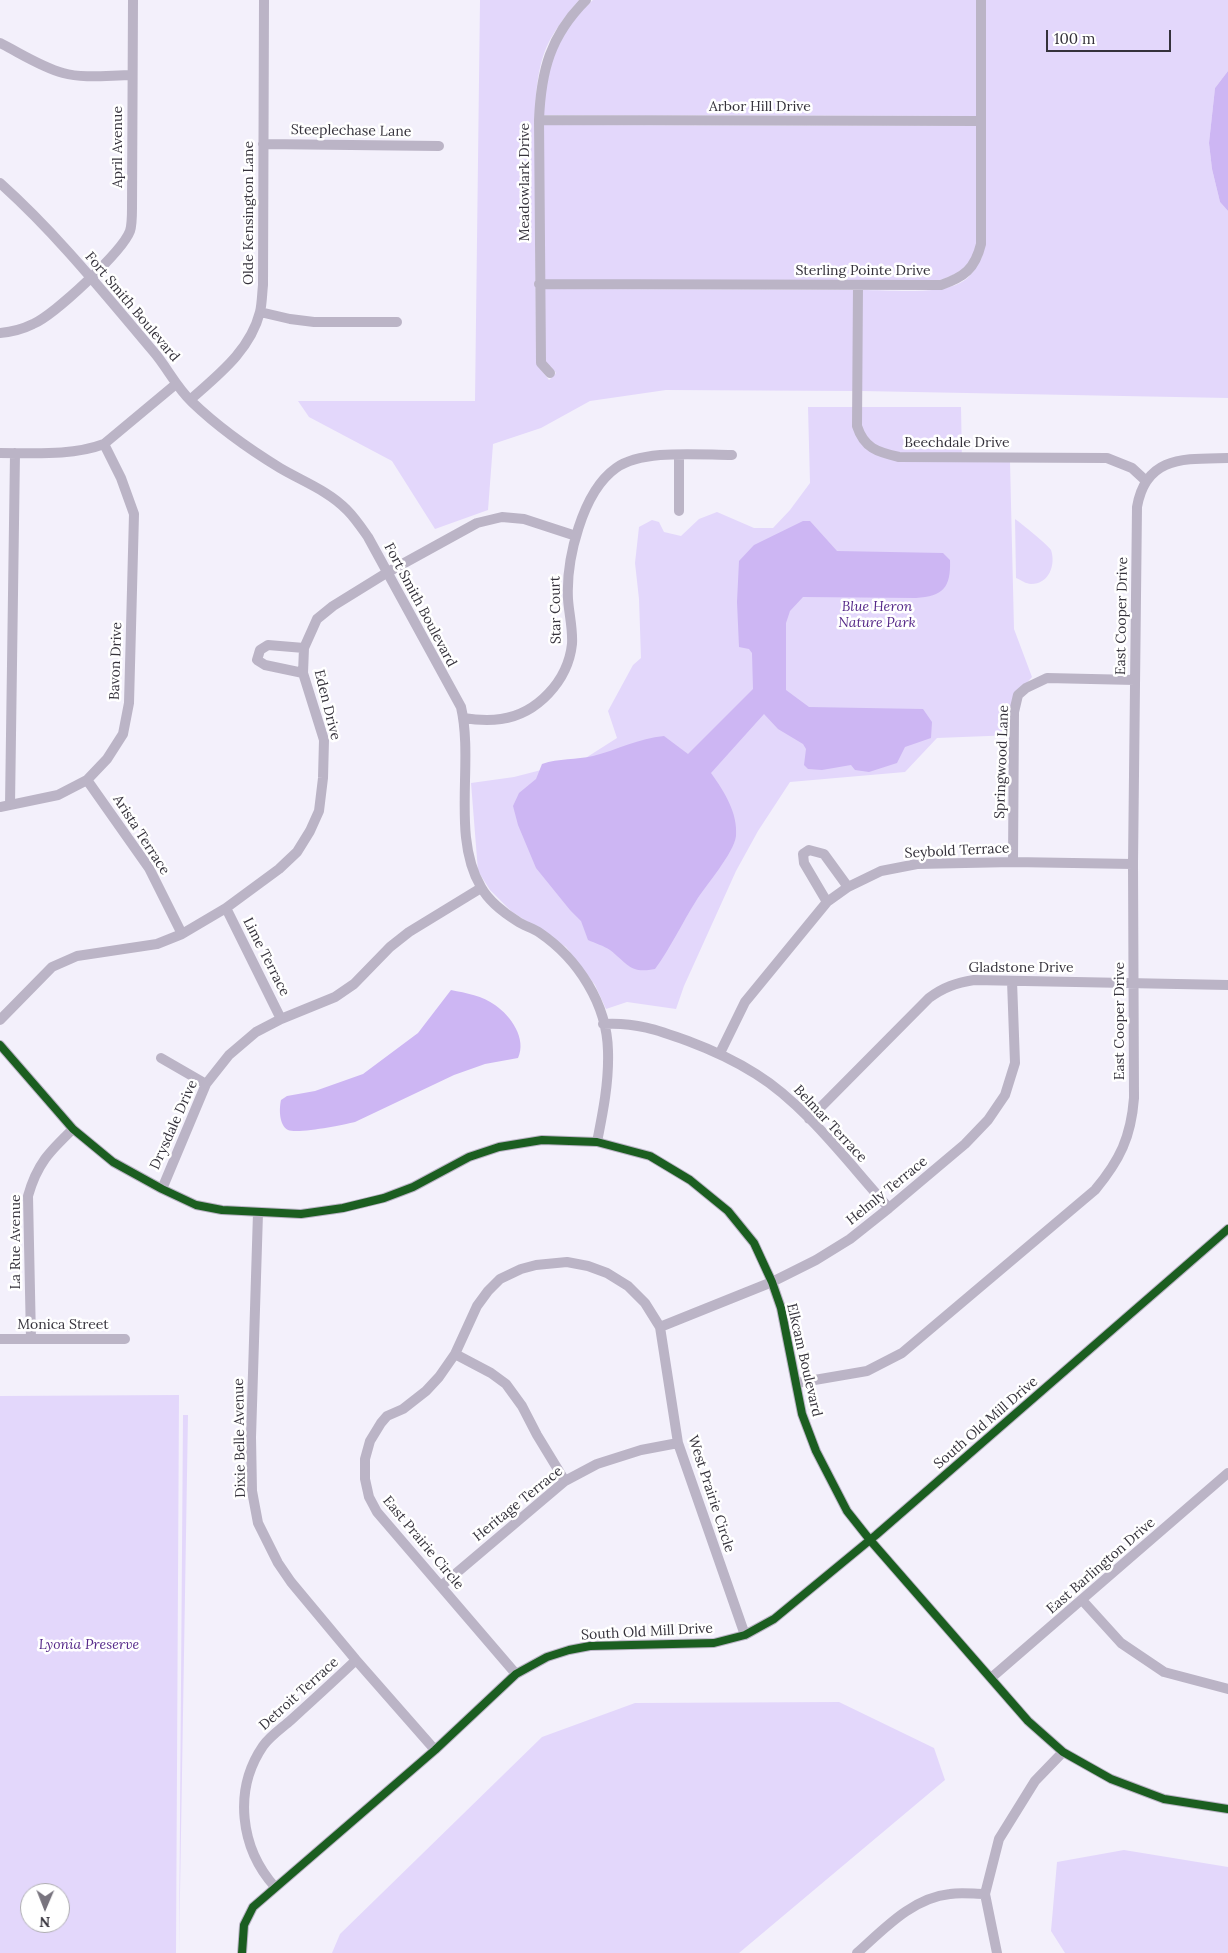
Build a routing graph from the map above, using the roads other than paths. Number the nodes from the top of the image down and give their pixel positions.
1 (132, 0) edge
2 (264, 0) edge
3 (586, 0) edge
4 (982, 0) edge
5 (0, 43) edge
6 (132, 75) junction
7 (539, 120) junction
8 (981, 121) junction
9 (263, 144) junction
10 (439, 146) dead end
11 (0, 183) edge
12 (90, 277) junction
13 (539, 284) junction
14 (858, 285) junction
15 (260, 312) junction
16 (397, 322) dead end
17 (0, 333) edge
18 (550, 373) dead end
19 (176, 384) junction
20 (190, 400) junction
21 (104, 444) junction
22 (0, 453) edge
23 (16, 453) junction
24 (679, 455) junction
25 (732, 455) dead end
26 (1228, 458) edge
27 (1145, 480) junction
28 (679, 511) dead end
29 (576, 536) junction
30 (388, 572) junction
31 (304, 648) junction
32 (303, 673) junction
33 (1135, 680) junction
34 (463, 718) junction
35 (87, 780) junction
36 (5, 806) edge
37 (1014, 862) junction
38 (1133, 864) junction
39 (848, 887) junction
40 (481, 888) junction
41 (827, 902) junction
42 (226, 908) junction
43 (182, 934) junction
44 (1012, 981) junction
45 (1133, 983) junction
46 (1228, 985) edge
47 (281, 1019) junction
48 (0, 1020) edge
49 (603, 1024) junction
50 (0, 1045) edge
51 (720, 1053) junction
52 (161, 1058) dead end
53 (206, 1084) junction
54 (809, 1119) junction
55 (73, 1129) junction
56 (597, 1142) junction
57 (162, 1189) junction
58 (889, 1208) junction
59 (258, 1213) junction
60 (1228, 1229) edge
61 (772, 1282) junction
62 (660, 1327) junction
63 (0, 1339) edge
64 (31, 1339) junction
65 (125, 1339) dead end
66 (455, 1354) junction
67 (797, 1383) junction
68 (678, 1444) junction
69 (1228, 1474) edge
70 (565, 1481) junction
71 (870, 1540) junction
72 (440, 1586) junction
73 (1082, 1600) junction
74 (745, 1635) junction
75 (356, 1660) junction
76 (516, 1674) junction
77 (991, 1678) junction
78 (1228, 1689) edge
79 (435, 1750) junction
80 (1063, 1752) junction
81 (1228, 1809) edge
82 (275, 1887) junction
83 (985, 1894) junction
84 (242, 1953) edge
85 (857, 1953) edge
86 (997, 1953) edge

1 - 6 street, April Avenue
2 - 9 street, Olde Kensington Lane
3 - 7 street, Meadowlark Drive
4 - 8 street, Sterling Pointe Drive
5 - 6 street
6 - 12 street, April Avenue
7 - 8 street, Arbor Hill Drive
7 - 13 street, Meadowlark Drive
8 - 14 street, Sterling Pointe Drive
9 - 10 street, Steeplechase Lane
9 - 15 street, Olde Kensington Lane
11 - 12 street, Fort Smith Boulevard
12 - 17 street, April Avenue
12 - 19 street, Fort Smith Boulevard
13 - 14 street, Sterling Pointe Drive
13 - 18 street, Meadowlark Drive
14 - 27 street, Beechdale Drive
15 - 16 street
15 - 20 street, Olde Kensington Lane
19 - 20 street, Fort Smith Boulevard
19 - 21 street
20 - 30 street, Fort Smith Boulevard
21 - 23 street
21 - 35 street, Bavon Drive
22 - 23 street
23 - 36 street
24 - 25 street, Star Court
24 - 28 street
24 - 29 street, Star Court
26 - 27 street
27 - 33 street, East Cooper Drive
29 - 30 street, Eden Drive
29 - 34 street, Star Court
30 - 31 street, Eden Drive
30 - 34 street, Fort Smith Boulevard
31 - 32 street, Eden Drive
31 - 32 street
32 - 42 street, Eden Drive
33 - 37 street, Springwood Lane
33 - 38 street, East Cooper Drive
34 - 40 street, Fort Smith Boulevard
35 - 36 street, Bavon Drive
35 - 43 street, Arista Terrace
37 - 38 street, Seybold Terrace
37 - 39 street, Seybold Terrace
38 - 45 street, East Cooper Drive
39 - 41 street, Seybold Terrace
39 - 41 street
40 - 47 street, Drysdale Drive
40 - 49 street, Fort Smith Boulevard
41 - 51 street, Seybold Terrace
42 - 43 street, Eden Drive
42 - 47 street, Lime Terrace
43 - 48 street, Eden Drive
44 - 45 street, Gladstone Drive
44 - 54 street, Gladstone Drive
44 - 58 street, Helmly Terrace
45 - 46 street, Gladstone Drive
45 - 67 street, East Cooper Drive
47 - 53 street, Drysdale Drive
49 - 51 street, Belmar Terrace
49 - 56 street, Fort Smith Boulevard
50 - 55 street, Elkcam Boulevard
51 - 54 street, Belmar Terrace
52 - 53 street
53 - 57 street, Drysdale Drive
54 - 58 street, Belmar Terrace
55 - 57 street, Elkcam Boulevard
55 - 64 street, La Rue Avenue
56 - 59 street, Elkcam Boulevard
56 - 61 street, Elkcam Boulevard
57 - 59 street, Elkcam Boulevard
58 - 61 street, Helmly Terrace
59 - 75 street, Dixie Belle Avenue
60 - 71 street, South Old Mill Drive
61 - 62 street, Helmly Terrace
61 - 67 street, Elkcam Boulevard
62 - 66 street, East Prairie Circle
62 - 68 street, West Prairie Circle
63 - 64 street, Monica Street
64 - 65 street, Monica Street
66 - 70 street
66 - 72 street, East Prairie Circle
67 - 71 street, Elkcam Boulevard
68 - 70 street, Heritage Terrace
68 - 74 street, West Prairie Circle
69 - 73 street, East Barlington Drive
70 - 72 street, Heritage Terrace
71 - 74 street, South Old Mill Drive
71 - 77 street, Elkcam Boulevard
72 - 76 street, East Prairie Circle
73 - 77 street, East Barlington Drive
73 - 78 street
74 - 76 street, South Old Mill Drive
75 - 79 street, Dixie Belle Avenue
75 - 82 street, Detroit Terrace
76 - 79 street, South Old Mill Drive
77 - 80 street, Elkcam Boulevard
79 - 82 street, South Old Mill Drive
80 - 81 street, Elkcam Boulevard
80 - 83 street
82 - 84 street, South Old Mill Drive
83 - 85 street
83 - 86 street

